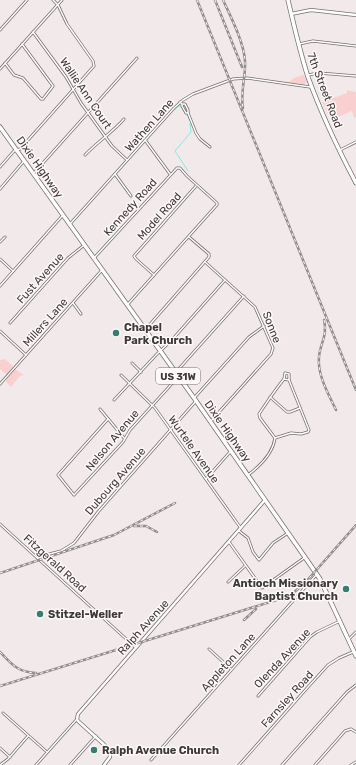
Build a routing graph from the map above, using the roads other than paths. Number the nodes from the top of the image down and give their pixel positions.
1 (27, 0) edge
2 (53, 0) edge
3 (62, 0) edge
4 (288, 0) edge
5 (58, 5) junction
6 (291, 14) junction
7 (356, 15) edge
8 (0, 30) edge
9 (34, 32) junction
10 (22, 44) junction
11 (298, 44) junction
12 (356, 46) edge
13 (137, 58) dead end
14 (5, 63) junction
15 (0, 69) edge
16 (308, 76) junction
17 (356, 76) edge
18 (312, 87) junction
19 (74, 90) junction
20 (180, 102) junction
21 (88, 112) junction
22 (124, 120) dead end
23 (0, 128) edge
24 (106, 137) junction
25 (145, 140) junction
26 (356, 142) edge
27 (210, 147) dead end
28 (17, 150) junction
29 (339, 150) junction
30 (85, 155) dead end
31 (127, 160) junction
32 (24, 161) junction
33 (0, 167) edge
34 (33, 174) junction
35 (115, 174) junction
36 (170, 175) junction
37 (356, 183) edge
38 (197, 185) junction
39 (0, 189) edge
40 (131, 196) dead end
41 (63, 215) junction
42 (69, 224) junction
43 (5, 237) dead end
44 (189, 237) junction
45 (0, 242) edge
46 (84, 244) junction
47 (94, 258) junction
48 (0, 259) edge
49 (205, 262) junction
50 (102, 270) junction
51 (14, 271) junction
52 (154, 275) junction
53 (225, 280) junction
54 (0, 286) edge
55 (244, 296) junction
56 (73, 302) junction
57 (128, 305) junction
58 (81, 314) dead end
59 (10, 323) dead end
60 (264, 326) junction
61 (145, 330) junction
62 (0, 331) edge
63 (160, 351) junction
64 (26, 355) junction
65 (132, 363) dead end
66 (141, 372) junction
67 (121, 374) dead end
68 (177, 375) junction
69 (284, 379) junction
70 (289, 380) junction
71 (0, 384) edge
72 (130, 384) junction
73 (270, 397) junction
74 (114, 400) dead end
75 (195, 400) junction
76 (153, 405) junction
77 (300, 408) junction
78 (100, 409) dead end
79 (108, 419) junction
80 (211, 422) junction
81 (171, 430) junction
82 (275, 438) junction
83 (125, 439) junction
84 (231, 451) junction
85 (248, 475) junction
86 (206, 479) junction
87 (266, 500) junction
88 (0, 524) edge
89 (240, 530) junction
90 (288, 533) junction
91 (229, 542) junction
92 (38, 557) junction
93 (306, 557) junction
94 (245, 566) junction
95 (317, 574) junction
96 (228, 582) dead end
97 (340, 621) junction
98 (356, 632) edge
99 (348, 640) junction
100 (136, 647) junction
101 (209, 649) dead end
102 (354, 652) junction
103 (356, 656) edge
104 (232, 670) junction
105 (356, 685) edge
106 (258, 696) dead end
107 (3, 713) dead end
108 (77, 719) junction
109 (356, 732) edge
110 (28, 736) junction
111 (96, 736) junction
112 (0, 748) edge
113 (47, 752) junction
114 (10, 757) junction
115 (151, 760) dead end
116 (356, 762) edge
117 (0, 764) edge
118 (36, 765) edge
119 (70, 765) edge
120 (104, 765) edge
121 (239, 765) edge
122 (282, 765) edge
123 (315, 765) edge
124 (351, 765) edge

1 - 8 street
2 - 5 street
3 - 5 street
4 - 6 main road, 7th Street Road
5 - 9 street
5 - 19 street
6 - 7 street
6 - 11 main road, 7th Street Road
9 - 10 street
9 - 19 street, Wallie Ann Court
10 - 14 street
10 - 14 street
11 - 12 street
11 - 16 main road, 7th Street Road
13 - 21 street
14 - 15 street
16 - 17 street
16 - 18 main road, 7th Street Road
18 - 20 street, Wathen Lane
18 - 29 main road, 7th Street Road
19 - 21 street, Wallie Ann Court
19 - 28 street
20 - 25 street, Wathen Lane
20 - 27 street
21 - 24 street, Wallie Ann Court
21 - 34 street
22 - 24 street
23 - 28 main road, Dixie Highway / US 31W
24 - 30 street
24 - 31 street, Wallie Ann Court
25 - 31 street, Wathen Lane
25 - 36 street
26 - 29 street
28 - 32 main road, Dixie Highway / US 31W
28 - 33 street
29 - 37 main road, 7th Street Road
31 - 35 street, Wathen Lane
32 - 34 main road, Dixie Highway / US 31W
32 - 39 street
34 - 41 main road, Dixie Highway / US 31W
35 - 40 street
35 - 42 street, Wathen Lane
36 - 38 street, Kennedy Road
36 - 47 street, Kennedy Road
38 - 44 street
38 - 52 street, Model Road
41 - 42 main road, Dixie Highway / US 31W
41 - 51 street
42 - 46 main road, Dixie Highway / US 31W
43 - 45 street
44 - 49 street
44 - 52 street
46 - 47 main road, Dixie Highway / US 31W
46 - 59 street, Fust Avenue
47 - 50 main road, Dixie Highway / US 31W
48 - 51 street
49 - 53 street, Sonne
49 - 61 street
50 - 56 street, Millers Lane
50 - 57 main road, Dixie Highway / US 31W
51 - 54 street
52 - 57 street
53 - 55 street, Sonne
53 - 63 street
55 - 60 street, Sonne
55 - 68 street, Nelson Avenue
56 - 58 street
56 - 64 street, Millers Lane
57 - 61 main road, Dixie Highway / US 31W
60 - 75 street, Dubourg Avenue
60 - 80 street, Sonne
61 - 63 main road, Dixie Highway / US 31W
62 - 64 street
63 - 66 street
63 - 68 main road, Dixie Highway / US 31W
64 - 71 street, Millers Lane
65 - 66 street
66 - 72 street
67 - 72 street, Wurtele Avenue
68 - 75 main road, Dixie Highway / US 31W
68 - 76 street, Nelson Avenue
69 - 70 street
69 - 70 street
69 - 73 street
70 - 77 street
72 - 74 street
72 - 76 street, Wurtele Avenue
73 - 77 street
73 - 82 street
75 - 80 main road, Dixie Highway / US 31W
75 - 81 street, Dubourg Avenue
76 - 81 street, Wurtele Avenue
76 - 83 street, Nelson Avenue
77 - 82 street
78 - 79 street
79 - 83 street
79 - 83 street, Nelson Avenue
80 - 84 main road, Dixie Highway / US 31W
81 - 86 street, Wurtele Avenue
81 - 92 street, Dubourg Avenue
82 - 85 street
84 - 85 main road, Dixie Highway / US 31W
84 - 86 street
85 - 87 main road, Dixie Highway / US 31W
86 - 89 street, Wurtele Avenue
87 - 89 street, Ralph Avenue
87 - 90 main road, Dixie Highway / US 31W
88 - 92 street, Fitzgerald Road
89 - 90 street, Wurtele Avenue
89 - 91 street, Ralph Avenue
90 - 93 main road, Dixie Highway / US 31W
91 - 94 street
91 - 100 street, Ralph Avenue
92 - 100 street, Fitzgerald Road
93 - 94 street
93 - 95 main road, Dixie Highway / US 31W
94 - 96 street
95 - 97 main road, Dixie Highway / US 31W
95 - 104 street, Appleton Lane
97 - 99 main road, Dixie Highway / US 31W
97 - 106 street, Olenda Avenue
98 - 99 street
99 - 102 main road, Dixie Highway / US 31W
100 - 108 street, Ralph Avenue
101 - 104 street
102 - 103 main road, Dixie Highway / US 31W
102 - 121 street, Farnsley Road
104 - 115 street, Appleton Lane
105 - 122 street
107 - 110 street
108 - 111 street
108 - 113 street
109 - 123 street
110 - 113 street
110 - 114 street
111 - 119 street
111 - 120 street
112 - 114 street
113 - 118 street
114 - 117 street
116 - 124 street

